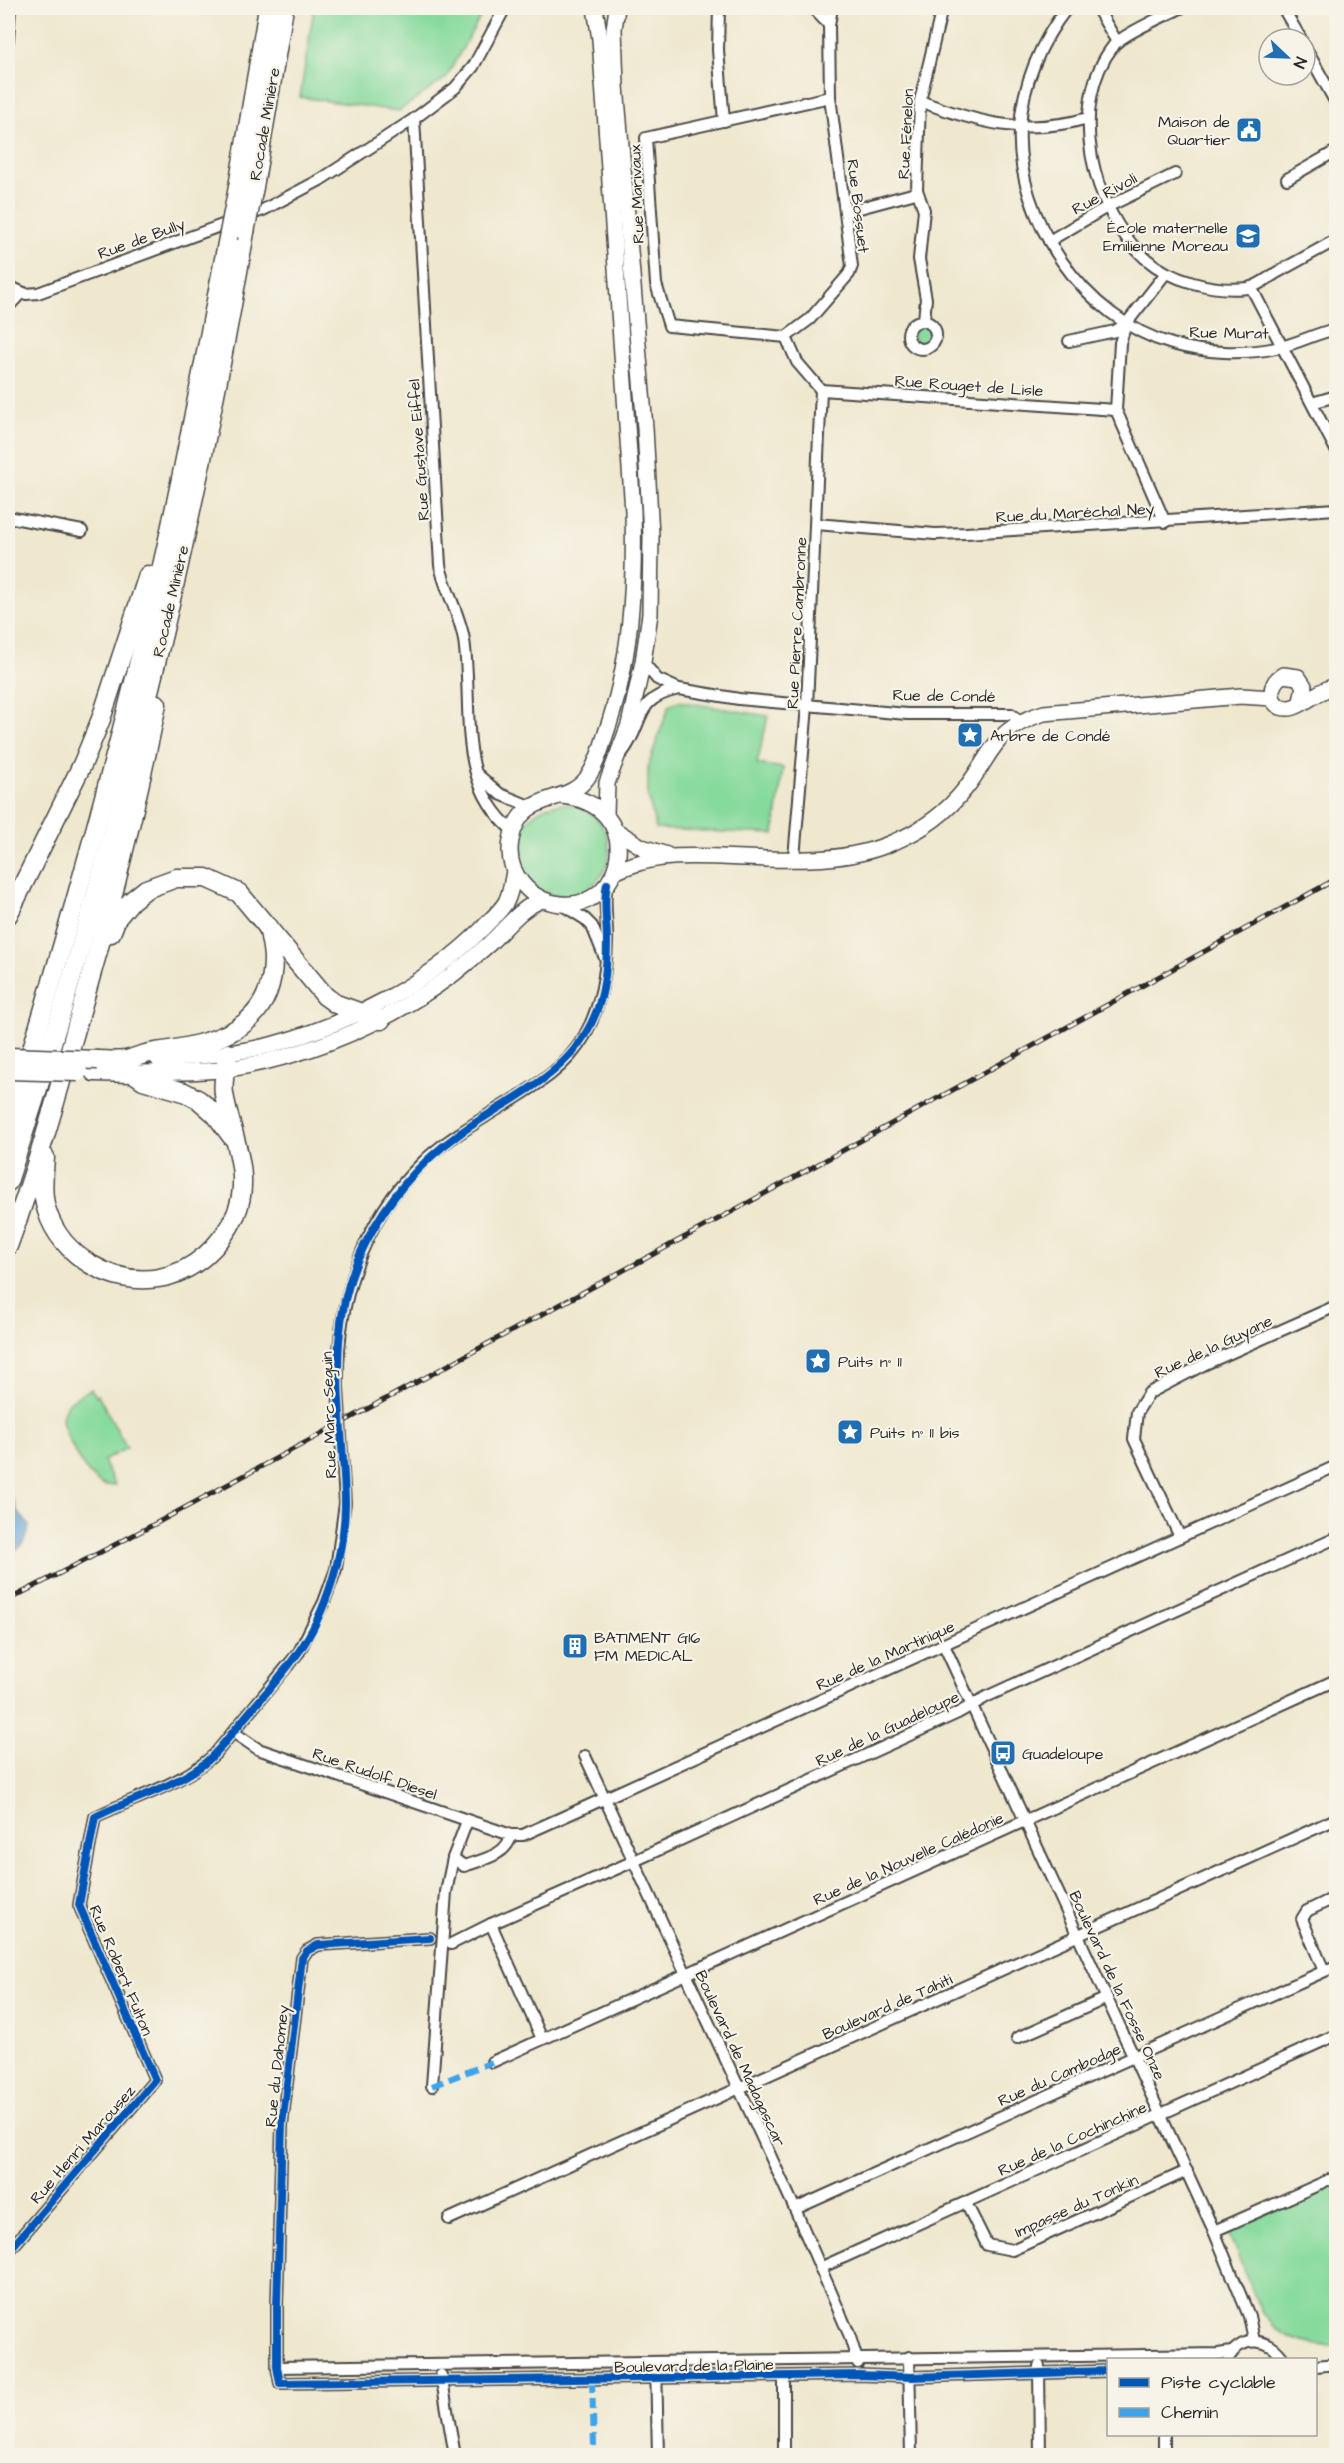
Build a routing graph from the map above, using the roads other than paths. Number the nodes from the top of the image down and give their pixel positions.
1 (9, 8) edge
2 (268, 8) edge
3 (284, 8) edge
4 (505, 8) edge
5 (595, 8) edge
6 (617, 8) edge
7 (719, 8) edge
8 (813, 8) edge
9 (832, 8) edge
10 (942, 8) edge
11 (1067, 8) edge
12 (1097, 8) edge
13 (1181, 8) edge
14 (1283, 8) edge
15 (829, 26) junction
16 (1294, 27) edge
17 (8, 40) edge
18 (1117, 42) junction
19 (1317, 69) edge
20 (830, 97) junction
21 (920, 101) junction
22 (1336, 104) edge
23 (1088, 118) junction
24 (414, 119) junction
25 (724, 121) junction
26 (1020, 128) junction
27 (1336, 151) edge
28 (1175, 174) dead end
29 (1287, 179) dead end
30 (246, 187) junction
31 (917, 190) junction
32 (1107, 207) junction
33 (845, 212) junction
34 (237, 235) junction
35 (1336, 240) edge
36 (1049, 241) junction
37 (1166, 273) junction
38 (8, 286) edge
39 (1251, 287) junction
40 (21, 292) junction
41 (8, 307) edge
42 (924, 320) dead end
43 (1126, 324) junction
44 (1336, 329) edge
45 (786, 337) junction
46 (1070, 341) dead end
47 (1282, 346) junction
48 (821, 390) junction
49 (1336, 396) edge
50 (1312, 403) junction
51 (1116, 410) junction
52 (1336, 450) edge
53 (1336, 509) edge
54 (8, 517) edge
55 (172, 519) junction
56 (1165, 522) junction
57 (816, 524) junction
58 (82, 531) dead end
59 (179, 563) junction
60 (643, 662) junction
61 (1302, 681) junction
62 (1332, 687) edge
63 (679, 689) junction
64 (1272, 692) junction
65 (1301, 702) junction
66 (807, 706) junction
67 (1021, 721) junction
68 (616, 759) junction
69 (476, 774) junction
70 (561, 796) junction
71 (532, 807) junction
72 (606, 814) junction
73 (615, 830) junction
74 (513, 831) junction
75 (667, 855) junction
76 (794, 858) junction
77 (514, 871) junction
78 (611, 878) junction
79 (542, 900) junction
80 (561, 904) junction
81 (8, 915) edge
82 (267, 925) junction
83 (605, 958) junction
84 (95, 964) junction
85 (358, 1013) junction
86 (381, 1020) junction
87 (8, 1057) edge
88 (227, 1061) junction
89 (96, 1066) junction
90 (131, 1066) junction
91 (8, 1070) edge
92 (8, 1129) edge
93 (45, 1137) junction
94 (237, 1144) junction
95 (8, 1182) edge
96 (8, 1246) edge
97 (1336, 1306) edge
98 (1336, 1466) edge
99 (1180, 1537) junction
100 (1336, 1538) edge
101 (944, 1645) junction
102 (1336, 1680) edge
103 (973, 1704) junction
104 (233, 1732) junction
105 (585, 1756) dead end
106 (605, 1798) junction
107 (1336, 1819) edge
108 (467, 1821) junction
109 (1026, 1822) junction
110 (511, 1835) junction
111 (453, 1858) junction
112 (634, 1861) junction
113 (1336, 1897) edge
114 (491, 1924) junction
115 (1079, 1936) junction
116 (430, 1938) dead end
117 (451, 1944) dead end
118 (1336, 1966) edge
119 (1324, 1971) junction
120 (685, 1974) junction
121 (1107, 1998) junction
122 (1336, 2036) edge
123 (1017, 2038) dead end
124 (542, 2039) junction
125 (1134, 2056) junction
126 (492, 2061) dead end
127 (155, 2080) joint
128 (432, 2086) dead end
129 (738, 2088) junction
130 (1161, 2114) junction
131 (1186, 2171) junction
132 (1336, 2177) edge
133 (966, 2203) junction
134 (795, 2209) junction
135 (449, 2219) dead end
136 (1214, 2231) junction
137 (8, 2252) edge
138 (820, 2268) junction
139 (1254, 2341) junction
140 (1102, 2355) junction
141 (974, 2356) junction
142 (1230, 2356) edge
143 (909, 2357) junction
144 (1039, 2357) junction
145 (1163, 2357) edge
146 (1282, 2358) edge
147 (858, 2359) junction
148 (656, 2362) junction
149 (1336, 2364) edge
150 (440, 2366) junction
151 (1317, 2366) edge
152 (277, 2367) junction
153 (1106, 2372) edge
154 (1038, 2373) junction
155 (975, 2375) junction
156 (859, 2376) junction
157 (784, 2377) junction
158 (911, 2377) junction
159 (657, 2379) junction
160 (441, 2382) junction
161 (280, 2383) joint
162 (1164, 2436) edge
163 (455, 2456) edge
164 (658, 2456) edge
165 (784, 2456) edge
166 (911, 2456) edge
167 (1040, 2456) edge
168 (1164, 2456) edge

1 - 17 street
2 - 30 highway, Rocade Minière
3 - 30 highway, Rocade Minière
4 - 24 street, Rue de Bully
5 - 70 main road
6 - 60 main road
7 - 25 street
8 - 15 street
9 - 15 street, Rue Bossuet
10 - 21 street, Rue Fénelon
11 - 26 street, Rue Murat
12 - 18 street
13 - 18 street
14 - 16 street
15 - 20 street, Rue Bossuet
18 - 23 street
19 - 22 street
20 - 25 street, Rue Marivaux
20 - 33 street, Rue Bossuet
21 - 26 street
21 - 31 street, Rue Fénelon
23 - 26 street
23 - 32 street
24 - 40 street, Rue de Bully
24 - 69 street, Rue Gustave Eiffel
25 - 45 street, Rue Marivaux
26 - 36 street, Rue Murat
27 - 29 street
28 - 32 street, Rue Rivoli
30 - 34 highway, Rocade Minière, bridge
31 - 33 street, Rue Fénelon
31 - 42 street
32 - 36 street, Rue Rivoli
32 - 37 street
33 - 45 street, Rue Bossuet
34 - 55 highway, Rocade Minière
34 - 59 highway, Rocade Minière
35 - 39 street
36 - 43 street, Rue Murat
37 - 39 street
37 - 43 street
38 - 40 street
39 - 47 street
40 - 41 street
43 - 46 street
43 - 47 street, Rue Murat
43 - 51 street
44 - 47 street, Rue Murat
45 - 48 street
47 - 50 street
48 - 51 street, Rue Rouget de Lisle
48 - 57 street, Rue Pierre Cambronne
49 - 50 street
50 - 52 street
51 - 56 street
53 - 56 street, Rue du Maréchal Ney
54 - 58 street
55 - 81 highway
55 - 92 highway, Rocade Minière
56 - 57 street, Rue du Maréchal Ney
57 - 66 street, Rue Pierre Cambronne
59 - 84 highway
59 - 95 highway, Rocade Minière
60 - 63 street, Rue de Condé
60 - 68 main road
61 - 62 main road
61 - 64 main road
61 - 65 main road
62 - 65 main road
63 - 66 street, Rue de Condé
63 - 68 street, Rue de Condé
64 - 65 main road
64 - 67 main road
66 - 67 street, Rue de Condé
66 - 76 street, Rue Pierre Cambronne
67 - 76 main road
68 - 72 main road
69 - 71 street
69 - 74 street, Rue Gustave Eiffel
70 - 71 main road
70 - 72 main road
71 - 74 main road
72 - 73 main road
73 - 75 main road
73 - 78 main road
74 - 77 main road
75 - 76 main road
75 - 78 main road
77 - 79 main road
77 - 85 main road
78 - 80 main road
78 - 83 street, Rue Marc Seguin
79 - 80 main road
79 - 86 main road
80 - 83 street, Rue Marc Seguin
82 - 84 highway
82 - 85 highway
82 - 90 highway
83 - 104 street, Rue Marc Seguin, bridge
84 - 93 highway
85 - 86 highway
85 - 88 main road
86 - 88 main road
87 - 89 highway, bridge
88 - 90 main road
88 - 94 highway
89 - 90 highway
89 - 91 highway, bridge
90 - 94 highway
93 - 94 highway
93 - 96 highway
97 - 99 street, Rue de la Guyane
98 - 99 street, Rue de la Martinique
99 - 101 street, Rue de la Martinique
100 - 103 street, Rue de la Guadeloupe
101 - 103 street, Boulevard de la Fosse Onze
101 - 106 street, Rue de la Martinique
102 - 109 street, Rue de la Nouvelle Calédonie
103 - 109 street, Boulevard de la Fosse Onze
103 - 112 street, Rue de la Guadeloupe
104 - 108 street, Rue Rudolf Diesel
104 - 127 street, Rue Robert Fulton
105 - 106 street, Boulevard de Madagascar
106 - 110 street, Rue de la Martinique
106 - 112 street, Boulevard de Madagascar
107 - 115 street, Boulevard de Tahiti
108 - 110 street, Rue Rudolf Diesel
108 - 111 street
109 - 115 street, Boulevard de la Fosse Onze
109 - 120 street, Rue de la Nouvelle Calédonie
110 - 111 street
111 - 128 street
112 - 114 street, Rue de la Guadeloupe
112 - 120 street, Boulevard de Madagascar
113 - 119 street
114 - 117 street, Rue de la Guadeloupe
114 - 124 street
115 - 121 street, Boulevard de la Fosse Onze
115 - 129 street, Boulevard de Tahiti
116 - 152 street, Rue du Dahomey
118 - 119 street, Rue du Cambodge
119 - 125 street, Rue du Cambodge
120 - 124 street, Rue de la Nouvelle Calédonie
120 - 129 street, Boulevard de Madagascar
121 - 123 street
121 - 125 street, Boulevard de la Fosse Onze
122 - 130 street, Rue de la Cochinchine
124 - 126 street, Rue de la Nouvelle Calédonie
125 - 130 street, Boulevard de la Fosse Onze
125 - 134 street, Rue du Cambodge
127 - 137 street, Rue Henri Marousez
129 - 134 street, Boulevard de Madagascar
129 - 135 street, Boulevard de Tahiti
130 - 131 street, Boulevard de la Fosse Onze
130 - 133 street, Rue de la Cochinchine
131 - 133 street, Impasse du Tonkin
131 - 136 street, Boulevard de la Fosse Onze
132 - 136 street
133 - 138 street, Rue de la Cochinchine
134 - 138 street, Boulevard de Madagascar
136 - 139 street, Boulevard de la Fosse Onze
138 - 147 street, Boulevard de Madagascar
139 - 142 street
139 - 146 street
140 - 144 street, Boulevard de la Plaine
140 - 145 street, Boulevard de la Plaine
140 - 153 street
141 - 143 street, Boulevard de la Plaine
141 - 144 street, Boulevard de la Plaine
141 - 155 street
142 - 145 street, Boulevard de la Plaine
143 - 147 street, Boulevard de la Plaine
143 - 158 street
144 - 154 street
147 - 148 street, Boulevard de la Plaine
147 - 156 street, Boulevard de Madagascar
148 - 150 street, Boulevard de la Plaine
148 - 159 street
149 - 151 street
150 - 152 street, Boulevard de la Plaine
150 - 160 street
152 - 161 street, Rue du Dahomey
153 - 154 street, Boulevard de la Plaine
154 - 155 street, Boulevard de la Plaine
154 - 167 street
155 - 158 street, Boulevard de la Plaine
156 - 157 street, Boulevard de la Plaine
156 - 158 street, Boulevard de la Plaine
157 - 159 street, Boulevard de la Plaine
157 - 165 street
158 - 166 street
159 - 160 street, Boulevard de la Plaine
159 - 164 street
160 - 161 street, Boulevard de la Plaine
160 - 163 street
162 - 168 street

